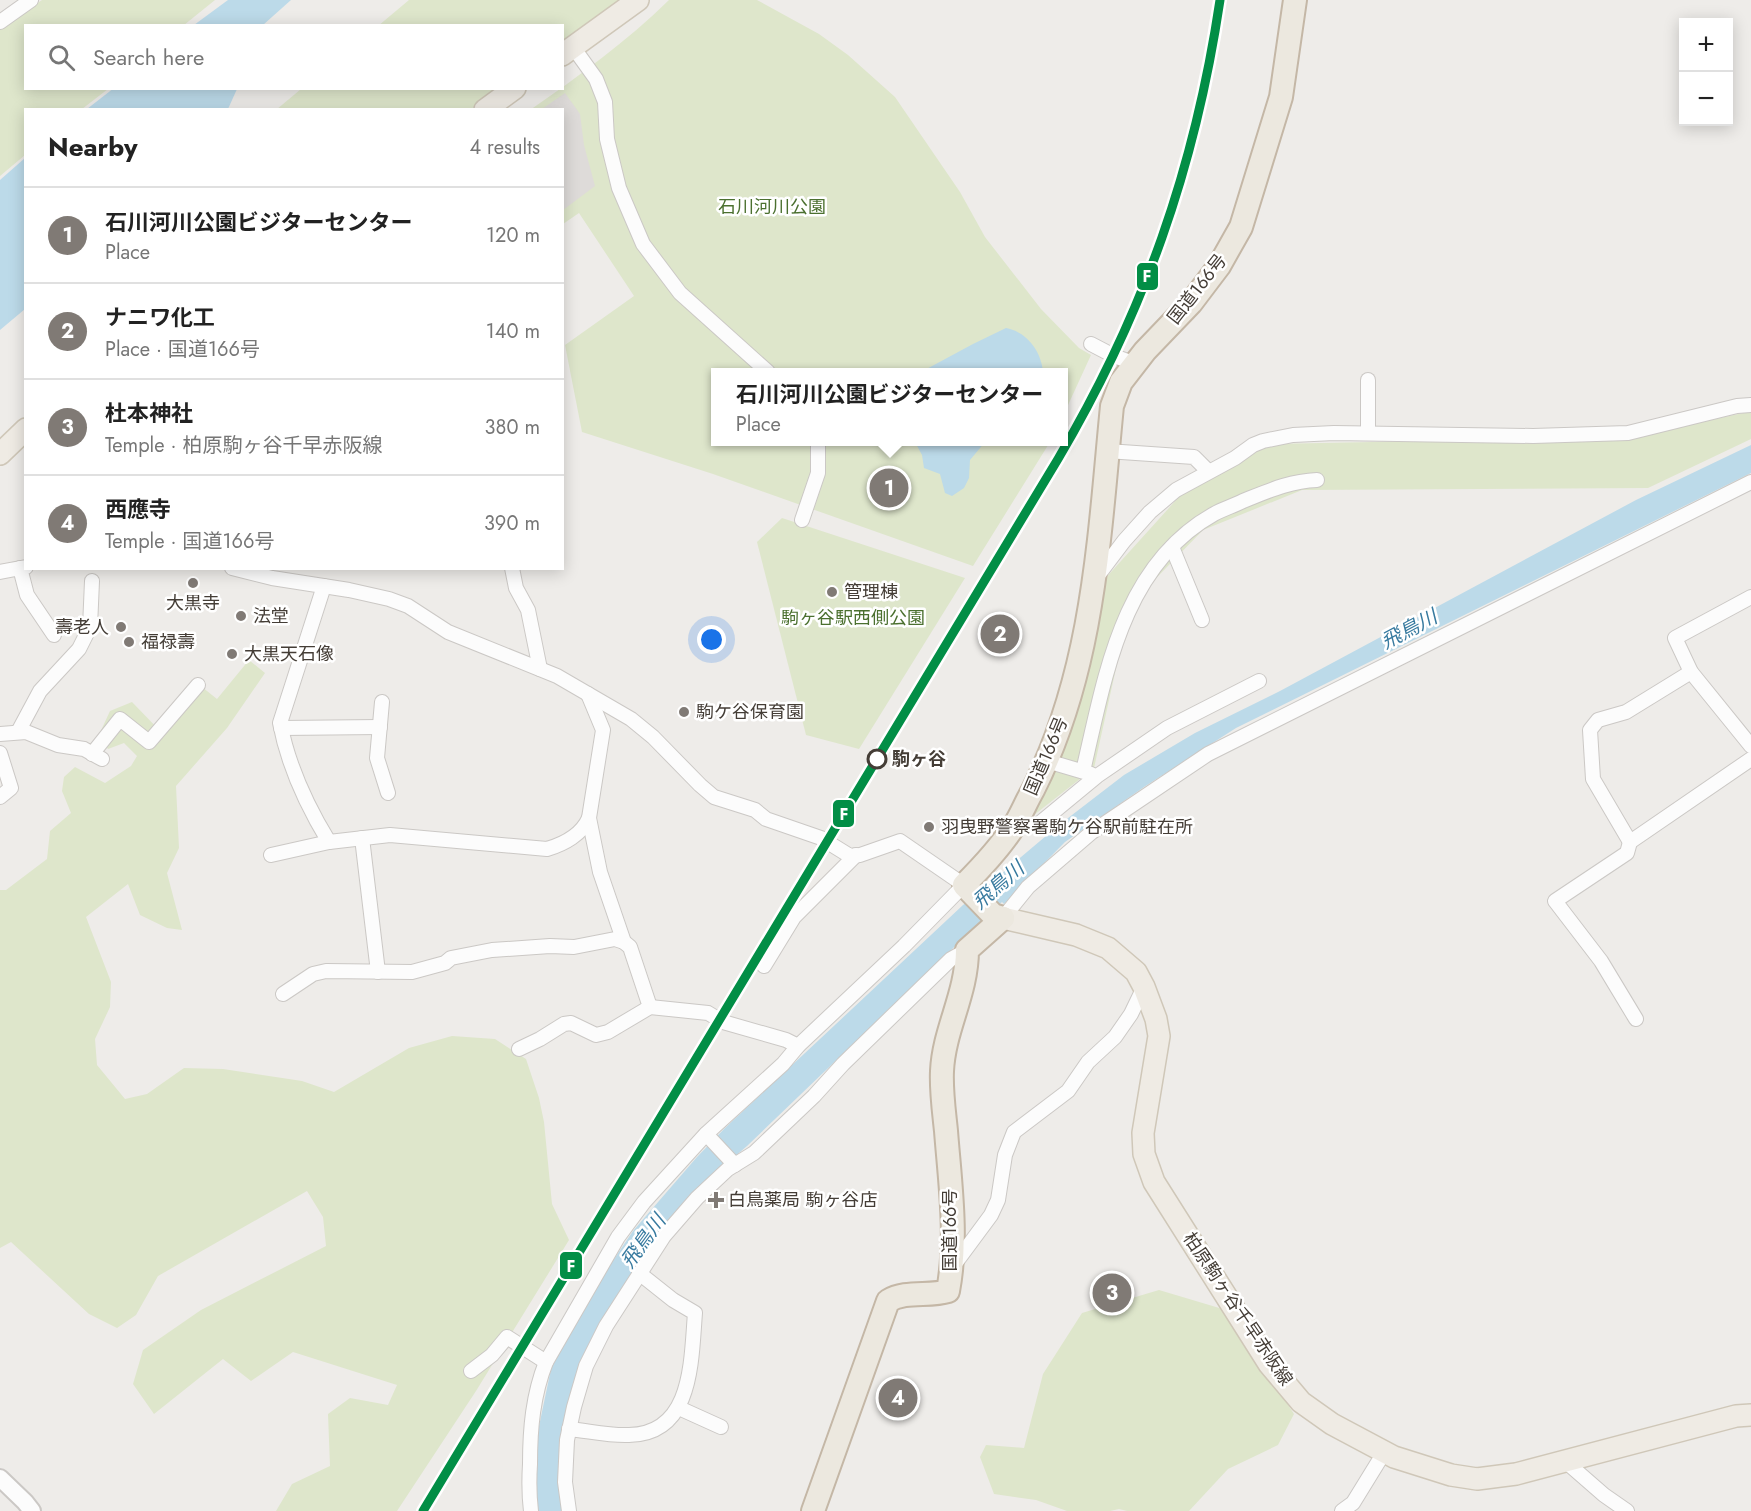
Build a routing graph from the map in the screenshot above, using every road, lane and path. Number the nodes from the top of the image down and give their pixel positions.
1 (31, 0) edge
2 (638, 0) edge
3 (1295, 0) edge
4 (0, 22) edge
5 (568, 51) edge
6 (512, 90) edge
7 (488, 108) edge
8 (1091, 344) dead end
9 (1136, 364) junction
10 (764, 368) edge
11 (1368, 380) dead end
12 (1751, 405) edge
13 (24, 431) edge
14 (1368, 433) junction
15 (818, 446) edge
16 (1107, 451) junction
17 (0, 454) edge
18 (1208, 471) junction
19 (1317, 480) dead end
20 (1751, 482) edge
21 (802, 520) dead end
22 (1172, 547) junction
23 (22, 568) edge
24 (240, 570) edge
25 (512, 570) edge
26 (0, 572) edge
27 (1094, 580) junction
28 (92, 581) dead end
29 (324, 586) junction
30 (1751, 597) edge
31 (1202, 620) dead end
32 (54, 635) dead end
33 (540, 669) junction
34 (1691, 672) junction
35 (1259, 681) dead end
36 (198, 685) dead end
37 (588, 694) junction
38 (382, 702) dead end
39 (380, 727) junction
40 (281, 728) junction
41 (18, 732) junction
42 (0, 734) edge
43 (1751, 746) edge
44 (0, 753) edge
45 (1751, 759) edge
46 (1047, 761) junction
47 (1083, 771) junction
48 (1097, 776) junction
49 (388, 793) dead end
50 (0, 797) edge
51 (589, 818) junction
52 (1040, 823) dead end
53 (362, 838) junction
54 (329, 842) junction
55 (1630, 842) junction
56 (271, 855) dead end
57 (856, 855) junction
58 (967, 889) junction
59 (998, 917) junction
60 (624, 942) junction
61 (967, 950) junction
62 (764, 966) dead end
63 (378, 972) junction
64 (1144, 987) junction
65 (283, 994) dead end
66 (650, 1007) junction
67 (1636, 1019) dead end
68 (798, 1046) junction
69 (519, 1049) dead end
70 (708, 1135) junction
71 (733, 1163) junction
72 (953, 1267) junction
73 (639, 1273) junction
74 (546, 1362) junction
75 (471, 1371) dead end
76 (679, 1407) junction
77 (1751, 1415) edge
78 (722, 1426) dead end
79 (569, 1429) junction
80 (1385, 1451) junction
81 (1565, 1461) junction
82 (0, 1478) edge
83 (1352, 1508) edge
84 (32, 1511) edge
85 (531, 1511) edge
86 (568, 1511) edge
87 (813, 1511) edge
88 (1627, 1511) edge

1 - 4 street
2 - 5 main road
3 - 9 highway, 国道166号
5 - 10 street
6 - 7 main road
8 - 9 street
9 - 16 highway, 国道166号
11 - 14 street
12 - 14 street
13 - 17 main road
14 - 18 street
15 - 21 street
16 - 18 street
16 - 27 highway, 国道166号
18 - 27 street
19 - 22 street
20 - 59 street
22 - 31 street
22 - 47 street
23 - 26 street
23 - 32 street
24 - 29 street
25 - 33 street
27 - 46 highway, 国道166号
28 - 41 street
29 - 33 street
29 - 40 street
30 - 34 street
33 - 37 street
34 - 43 street
34 - 55 street
35 - 48 street
36 - 41 street
37 - 51 street
37 - 57 street
38 - 39 street
39 - 40 street
39 - 49 street
40 - 54 street
41 - 42 street
44 - 50 street
45 - 55 street
46 - 47 street
46 - 58 highway, 国道166号
47 - 48 street
48 - 52 street
51 - 53 street
51 - 60 street
53 - 54 street
53 - 63 street
54 - 56 street
55 - 67 street
57 - 58 street
57 - 62 street
58 - 59 highway
58 - 68 street
59 - 61 highway
59 - 64 main road, 柏原駒ヶ谷千早赤阪線
60 - 63 street
60 - 66 street
61 - 71 street
61 - 72 highway, 国道166号
63 - 65 street
64 - 72 street
64 - 80 main road, 柏原駒ヶ谷千早赤阪線
66 - 68 street
66 - 69 street
68 - 70 street
70 - 71 street
70 - 74 street
71 - 73 street
72 - 87 highway, 国道166号
73 - 76 street
73 - 79 street
74 - 75 street
74 - 85 street
76 - 78 street
76 - 79 street
77 - 81 main road, 柏原駒ヶ谷千早赤阪線
79 - 86 street
80 - 81 main road, 柏原駒ヶ谷千早赤阪線
80 - 83 street
81 - 88 street
82 - 84 street

